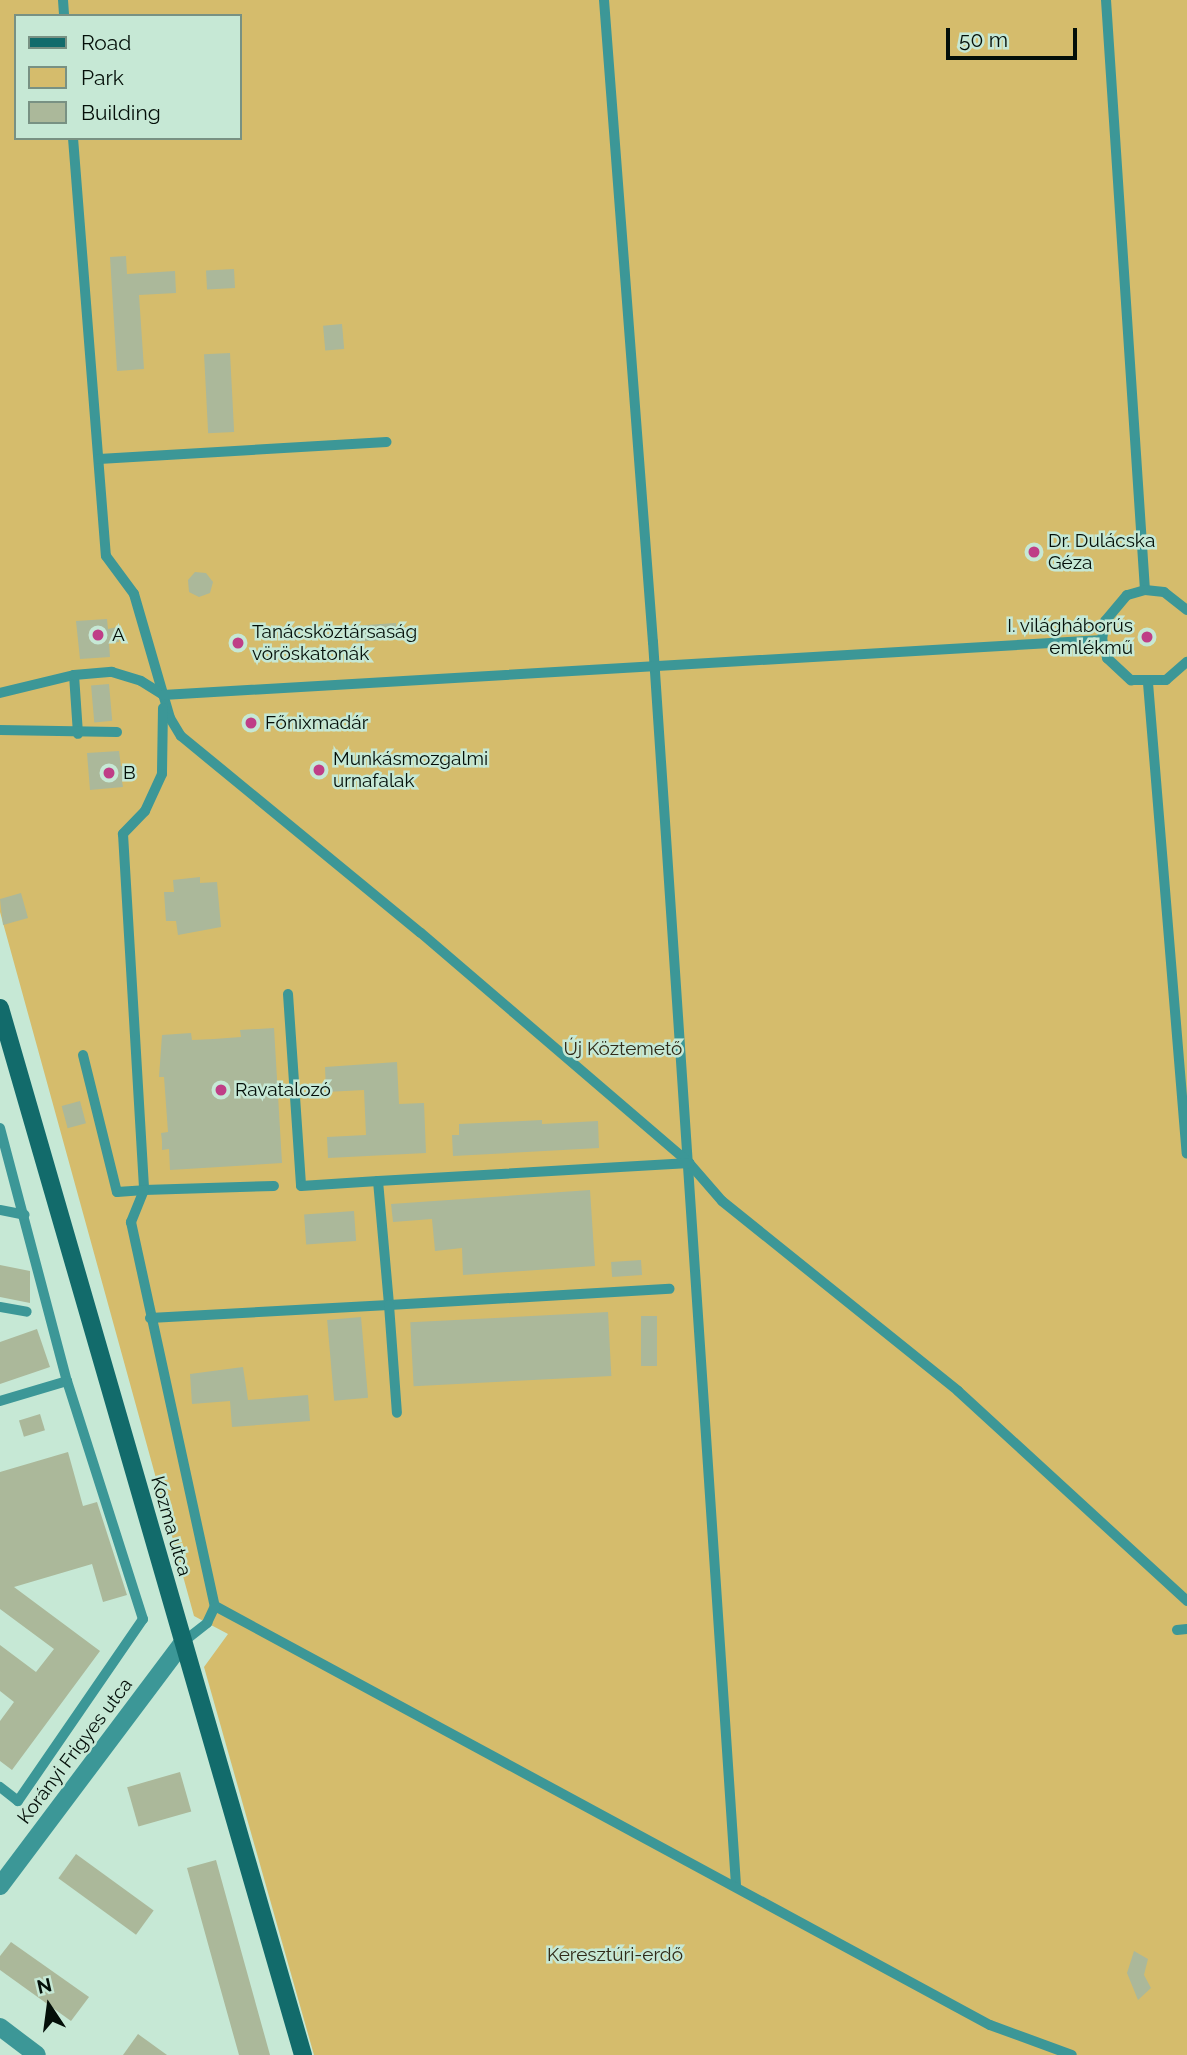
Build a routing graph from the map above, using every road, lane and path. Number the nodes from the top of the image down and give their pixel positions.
1 (604, 0) edge
2 (1106, 0) edge
3 (74, 140) edge
4 (386, 442) dead end
5 (99, 458) junction
6 (1146, 590) junction
7 (1185, 602) edge
8 (1102, 640) junction
9 (655, 665) junction
10 (1186, 668) edge
11 (74, 675) junction
12 (1148, 683) junction
13 (0, 693) edge
14 (163, 695) junction
15 (0, 730) edge
16 (117, 732) dead end
17 (78, 734) junction
18 (288, 994) dead end
19 (0, 1008) edge
20 (83, 1055) dead end
21 (0, 1128) edge
22 (1187, 1153) edge
23 (689, 1163) junction
24 (378, 1181) junction
25 (275, 1186) dead end
26 (144, 1190) junction
27 (0, 1210) edge
28 (25, 1215) junction
29 (670, 1289) dead end
30 (389, 1304) junction
31 (0, 1307) edge
32 (27, 1312) dead end
33 (150, 1318) junction
34 (67, 1381) junction
35 (0, 1401) edge
36 (397, 1413) dead end
37 (1185, 1598) edge
38 (215, 1606) junction
39 (183, 1642) junction
40 (0, 1787) edge
41 (0, 1886) edge
42 (736, 1886) junction
43 (0, 2027) edge
44 (37, 2055) edge
45 (303, 2055) edge
46 (1072, 2055) edge

1 - 9 lane
2 - 6 lane
3 - 5 lane
4 - 5 lane
5 - 14 lane
6 - 7 lane
6 - 8 lane
8 - 9 lane
8 - 12 lane
9 - 14 lane
9 - 23 lane
10 - 12 lane
11 - 13 lane
11 - 14 lane
11 - 17 lane
12 - 22 lane
14 - 23 lane
14 - 26 lane
15 - 17 lane
16 - 17 lane
18 - 24 lane
19 - 39 street, Kozma utca
20 - 26 lane
21 - 28 lane
23 - 24 lane
23 - 37 lane
23 - 42 lane
24 - 30 lane
25 - 26 lane
26 - 33 lane
27 - 28 lane
28 - 34 lane
29 - 30 lane
30 - 33 lane
30 - 36 lane
31 - 32 lane
33 - 38 lane
34 - 35 lane
34 - 40 lane
38 - 39 lane
38 - 42 lane
39 - 41 street, Korányi Frigyes utca
39 - 45 street, Kozma utca
42 - 46 lane
43 - 44 street

